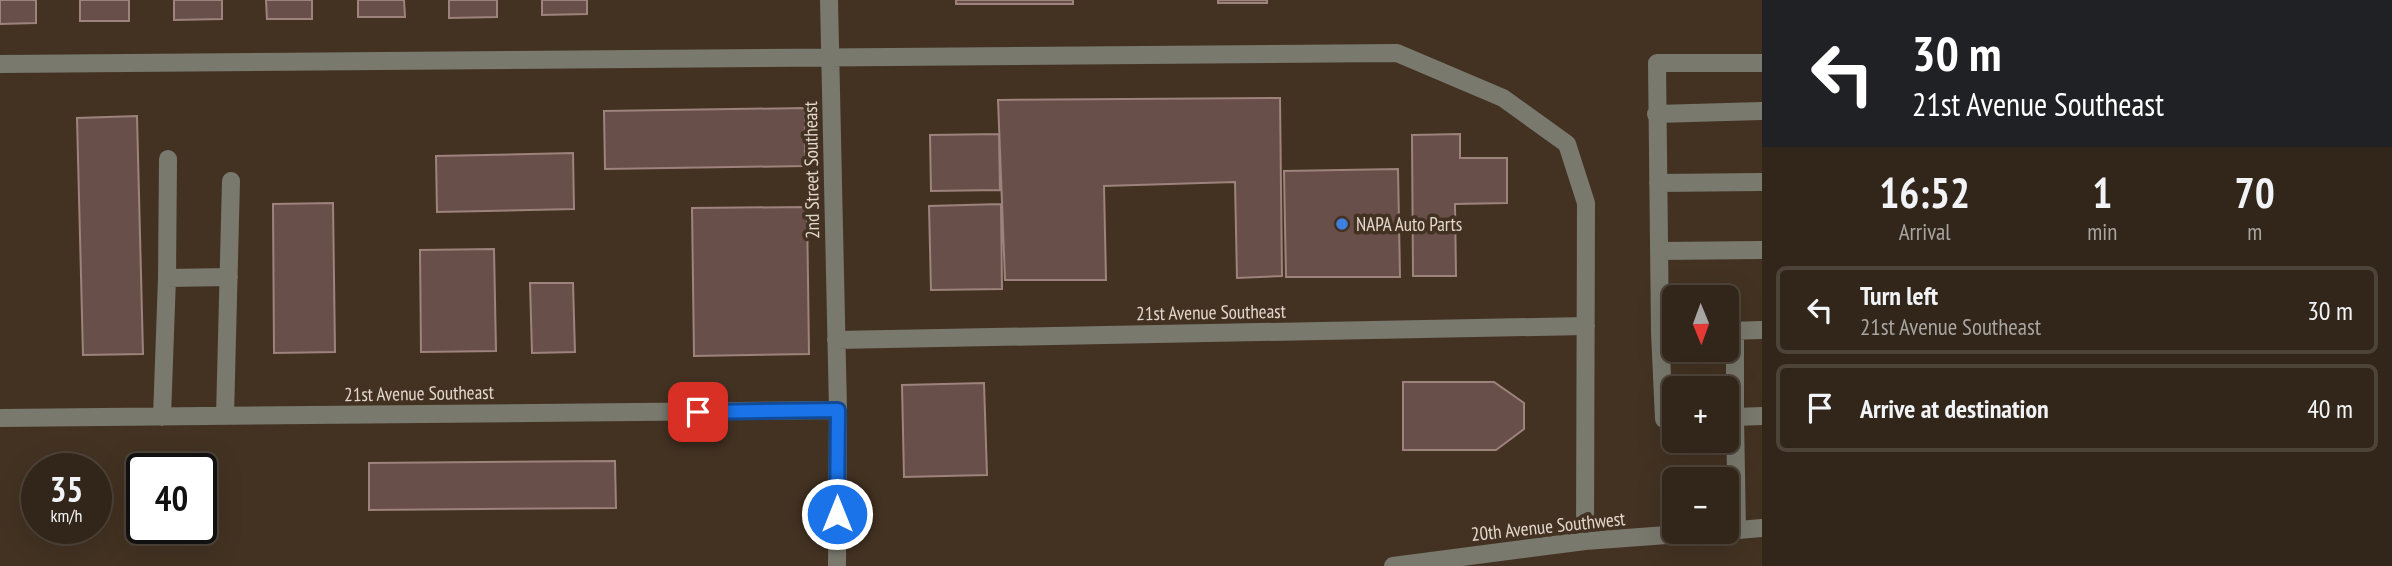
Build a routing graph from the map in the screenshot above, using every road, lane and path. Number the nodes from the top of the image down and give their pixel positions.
1 (829, 0) edge
2 (830, 59) junction
3 (1762, 63) edge
4 (0, 64) edge
5 (1762, 111) edge
6 (1656, 114) junction
7 (168, 159) dead end
8 (231, 181) dead end
9 (1762, 182) edge
10 (1657, 183) junction
11 (1762, 250) edge
12 (1659, 251) junction
13 (229, 277) junction
14 (167, 278) junction
15 (1663, 285) edge
16 (1586, 326) junction
17 (1762, 330) edge
18 (1740, 331) edge
19 (836, 340) junction
20 (838, 410) junction
21 (225, 416) junction
22 (1762, 416) edge
23 (162, 417) junction
24 (1739, 417) edge
25 (0, 418) edge
26 (1762, 528) edge
27 (1739, 530) edge
28 (1662, 535) edge
29 (1586, 541) junction
30 (837, 566) edge
31 (1393, 566) edge

1 - 2 street, 2nd Street Southeast
2 - 4 street
2 - 16 street
2 - 19 street, 2nd Street Southeast
3 - 6 street
5 - 6 street
6 - 10 street
7 - 14 street
8 - 13 street
9 - 10 street
10 - 12 street
11 - 12 street
12 - 15 street
13 - 14 street
13 - 21 street
14 - 23 street
16 - 19 street, 21st Avenue Southeast
16 - 29 street
17 - 18 street
19 - 20 street, 2nd Street Southeast
20 - 21 street, 21st Avenue Southeast
20 - 30 street
21 - 23 street, 21st Avenue Southeast
22 - 24 street
23 - 25 street, 21st Avenue Southeast
26 - 27 street
28 - 29 street, 20th Avenue Southwest
29 - 31 street, 20th Avenue Southwest

